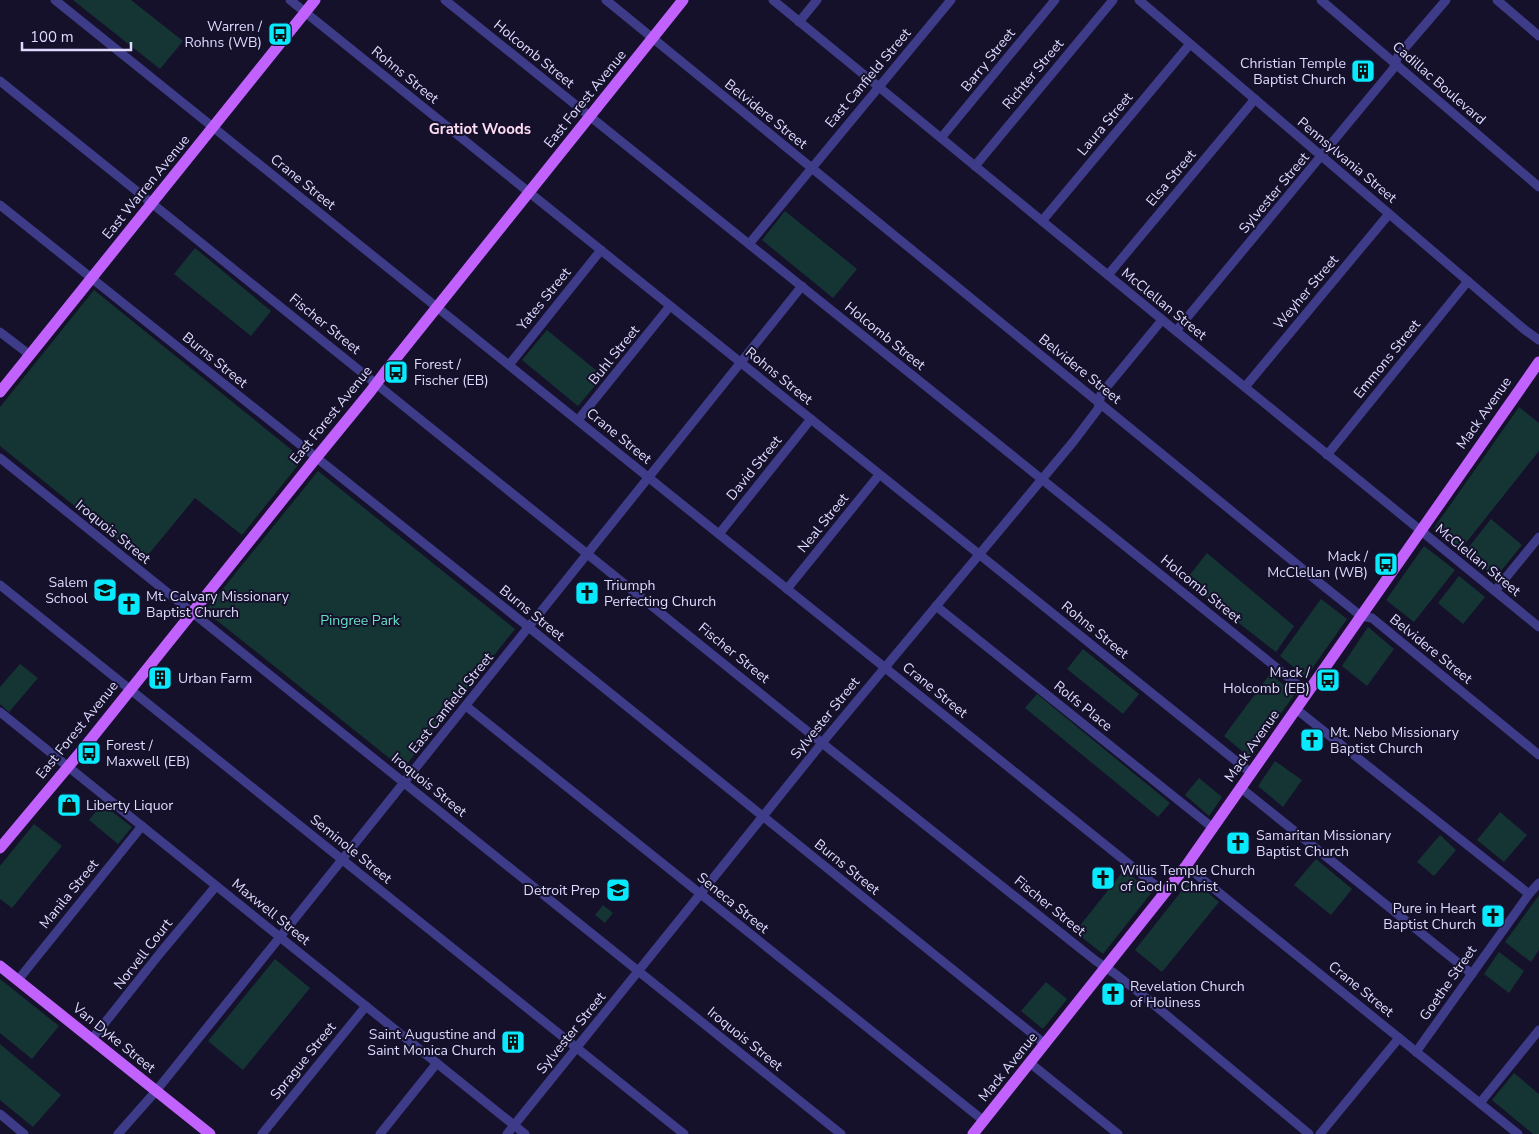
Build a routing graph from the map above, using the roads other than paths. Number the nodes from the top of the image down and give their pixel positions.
1 (55, 0) edge
2 (290, 0) edge
3 (315, 0) edge
4 (445, 0) edge
5 (606, 0) edge
6 (684, 0) edge
7 (773, 0) edge
8 (817, 0) edge
9 (951, 0) edge
10 (1055, 0) edge
11 (1113, 0) edge
12 (1138, 0) edge
13 (1321, 0) edge
14 (1446, 0) edge
15 (1497, 0) edge
16 (305, 12) junction
17 (799, 22) junction
18 (1539, 36) edge
19 (653, 38) junction
20 (1190, 44) junction
21 (1396, 63) junction
22 (0, 81) edge
23 (879, 87) junction
24 (1255, 99) junction
25 (590, 116) junction
26 (213, 127) junction
27 (941, 138) junction
28 (1322, 156) junction
29 (975, 166) junction
30 (811, 168) junction
31 (1539, 187) edge
32 (529, 193) junction
33 (152, 203) junction
34 (0, 205) edge
35 (1389, 214) junction
36 (1042, 221) junction
37 (749, 244) junction
38 (601, 250) junction
39 (1108, 276) junction
40 (91, 278) junction
41 (1468, 281) junction
42 (802, 286) junction
43 (670, 306) junction
44 (437, 307) junction
45 (1162, 320) junction
46 (1176, 331) junction
47 (0, 332) edge
48 (1539, 340) edge
49 (30, 355) junction
50 (1539, 362) edge
51 (741, 363) junction
52 (509, 365) junction
53 (377, 383) junction
54 (1244, 388) junction
55 (0, 392) edge
56 (1099, 402) junction
57 (811, 419) junction
58 (578, 420) junction
59 (1327, 455) junction
60 (0, 458) edge
61 (316, 458) junction
62 (879, 475) junction
63 (649, 477) junction
64 (1042, 479) junction
65 (1420, 531) junction
66 (719, 534) junction
67 (1539, 537) edge
68 (588, 554) junction
69 (979, 555) junction
70 (0, 585) edge
71 (787, 589) junction
72 (1495, 591) junction
73 (936, 606) junction
74 (192, 612) junction
75 (1361, 616) junction
76 (528, 627) junction
77 (1539, 627) edge
78 (885, 667) junction
79 (130, 690) junction
80 (1308, 693) junction
81 (466, 706) junction
82 (1296, 708) junction
83 (0, 712) edge
84 (822, 743) junction
85 (1539, 755) edge
86 (67, 766) junction
87 (1251, 773) junction
88 (404, 783) junction
89 (1241, 788) junction
90 (762, 817) junction
91 (142, 826) junction
92 (1213, 828) junction
93 (0, 848) edge
94 (342, 860) junction
95 (1186, 866) junction
96 (1539, 883) edge
97 (216, 886) junction
98 (1166, 893) junction
99 (700, 894) junction
100 (1528, 894) junction
101 (280, 937) junction
102 (0, 966) edge
103 (1106, 968) junction
104 (638, 971) junction
105 (1472, 974) junction
106 (18, 980) junction
107 (366, 1006) junction
108 (1539, 1030) edge
109 (1399, 1038) junction
110 (92, 1039) junction
111 (1045, 1044) junction
112 (577, 1047) junction
113 (1416, 1052) junction
114 (437, 1063) junction
115 (1030, 1063) junction
116 (156, 1091) junction
117 (1480, 1103) junction
118 (0, 1114) edge
119 (984, 1120) junction
120 (514, 1125) junction
121 (24, 1134) edge
122 (118, 1134) edge
123 (210, 1134) edge
124 (262, 1134) edge
125 (380, 1134) edge
126 (507, 1134) edge
127 (525, 1134) edge
128 (684, 1134) edge
129 (841, 1134) edge
130 (973, 1134) edge
131 (1118, 1134) edge
132 (1309, 1134) edge
133 (1320, 1134) edge
134 (1518, 1134) edge

1 - 26 street, Crane Street
2 - 16 street, Rohns Street
3 - 16 main road, East Warren Avenue
4 - 25 street, Holcomb Street
5 - 19 street, Belvidere Street
6 - 19 main road, East Forest Avenue
7 - 17 street, McClellan Street
8 - 17 street
9 - 23 street, East Canfield Street
10 - 27 street, Barry Street
11 - 29 street, Richter Street
12 - 20 street, Pennsylvania Street
13 - 21 street, Cadillac Boulevard
14 - 21 street, Sylvester Street
15 - 18 street
16 - 26 main road, East Warren Avenue
16 - 32 street, Rohns Street
17 - 23 street, McClellan Street
19 - 25 main road, East Forest Avenue
19 - 30 street, Belvidere Street
20 - 24 street, Pennsylvania Street
20 - 36 street, Laura Street
21 - 28 street, Sylvester Street
21 - 31 street, Cadillac Boulevard
22 - 33 street, Fischer Street
23 - 27 street, McClellan Street
23 - 30 street, East Canfield Street
24 - 28 street, Pennsylvania Street
24 - 39 street, Elsa Street
25 - 32 main road, East Forest Avenue
25 - 37 street, Holcomb Street
26 - 33 main road, East Warren Avenue
26 - 44 street, Crane Street
27 - 29 street, McClellan Street
28 - 35 street, Pennsylvania Street
28 - 46 street, Sylvester Street
29 - 36 street, McClellan Street
30 - 37 street, East Canfield Street
30 - 56 street, Belvidere Street
32 - 38 street, Rohns Street
32 - 44 main road, East Forest Avenue
33 - 40 main road, East Warren Avenue
33 - 53 street, Fischer Street
34 - 40 street, Burns Street
35 - 41 street, Pennsylvania Street
35 - 54 street, Weyher Street
36 - 39 street, McClellan Street
37 - 42 street, Holcomb Street
38 - 43 street, Rohns Street
38 - 52 street, Yates Street
39 - 45 street, McClellan Street
40 - 49 main road, East Warren Avenue
40 - 61 street, Burns Street
41 - 48 street, Pennsylvania Street
41 - 59 street, Emmons Street
42 - 51 street, East Canfield Street
42 - 64 street, Holcomb Street
43 - 51 street, Rohns Street
43 - 58 street, Buhl Street
44 - 52 street, Crane Street
44 - 53 main road, East Forest Avenue
45 - 46 street, McClellan Street
45 - 56 street, Sylvester Street
46 - 54 street, McClellan Street
47 - 49 street
49 - 55 main road, East Warren Avenue
50 - 65 main road, Mack Avenue
51 - 57 street, Rohns Street
51 - 63 street, East Canfield Street
52 - 58 street, Crane Street
53 - 61 main road, East Forest Avenue
53 - 68 street, Fischer Street
54 - 59 street, McClellan Street
56 - 64 street, Sylvester Street
56 - 75 street, Belvidere Street
57 - 62 street, Rohns Street
57 - 66 street, David Street
58 - 63 street, Crane Street
59 - 65 street, McClellan Street
60 - 74 street, Iroquois Street
61 - 74 main road, East Forest Avenue
61 - 76 street, Burns Street
62 - 69 street, Rohns Street
62 - 71 street, Neal Street
63 - 66 street, Crane Street
63 - 68 street, East Canfield Street
64 - 69 street, Sylvester Street
64 - 80 street, Holcomb Street
65 - 72 street, McClellan Street
65 - 75 main road, Mack Avenue
66 - 71 street, Crane Street
67 - 72 street
68 - 76 street, East Canfield Street
68 - 84 street, Fischer Street
69 - 73 street, Sylvester Street
69 - 87 street, Rohns Street
70 - 79 street, Seminole Street
71 - 78 street, Crane Street
72 - 77 street, McClellan Street
73 - 78 street, Sylvester Street
73 - 92 street, Rolfs Place
74 - 79 main road, East Forest Avenue
74 - 88 street, Iroquois Street
75 - 80 main road, Mack Avenue
75 - 85 street, Belvidere Street
76 - 81 street, East Canfield Street
76 - 90 street, Burns Street
78 - 84 street, Sylvester Street
78 - 98 street, Crane Street
79 - 86 main road, East Forest Avenue
79 - 94 street, Seminole Street
80 - 82 main road, Mack Avenue
81 - 88 street, East Canfield Street
81 - 99 street, Seneca Street
82 - 87 main road, Mack Avenue
82 - 100 street
83 - 86 street, Maxwell Street
84 - 90 street, Sylvester Street
84 - 103 street, Fischer Street
86 - 91 street, Maxwell Street
86 - 93 main road, East Forest Avenue
87 - 89 main road, Mack Avenue
88 - 94 street, East Canfield Street
88 - 104 street, Iroquois Street
89 - 92 main road, Mack Avenue
89 - 105 street
90 - 99 street, Sylvester Street
90 - 111 street, Burns Street
91 - 97 street, Maxwell Street
91 - 106 street, Manila Street
92 - 95 main road, Mack Avenue
94 - 101 street, East Canfield Street
94 - 112 street, Seminole Street
95 - 98 main road, Mack Avenue
95 - 109 street, Crane Street
96 - 100 street, Goethe Street
97 - 101 street, Maxwell Street
97 - 110 street, Norvell Court
98 - 103 main road, Mack Avenue
99 - 104 street, Sylvester Street
99 - 119 street, Seneca Street
100 - 105 street, Goethe Street
101 - 107 street, Maxwell Street
101 - 116 street, East Canfield Street
102 - 106 main road, Van Dyke Street
103 - 111 main road, Mack Avenue
103 - 132 street, Fischer Street
104 - 112 street, Sylvester Street
104 - 129 street, Iroquois Street
105 - 113 street, Goethe Street
106 - 110 main road, Van Dyke Street
107 - 114 street, Maxwell Street
107 - 124 street, Sprague Street
108 - 117 street
109 - 113 street, Crane Street
109 - 133 street
110 - 116 main road, Van Dyke Street
111 - 115 main road, Mack Avenue
112 - 120 street, Sylvester Street
112 - 128 street, Seminole Street
113 - 117 street, Crane Street
114 - 120 street, Maxwell Street
114 - 125 street
115 - 119 main road, Mack Avenue
115 - 131 street
116 - 122 street, East Canfield Street
116 - 123 main road, Van Dyke Street
117 - 134 street, Crane Street
118 - 121 street
119 - 130 main road, Mack Avenue
120 - 126 street, Sylvester Street
120 - 127 street, Maxwell Street

